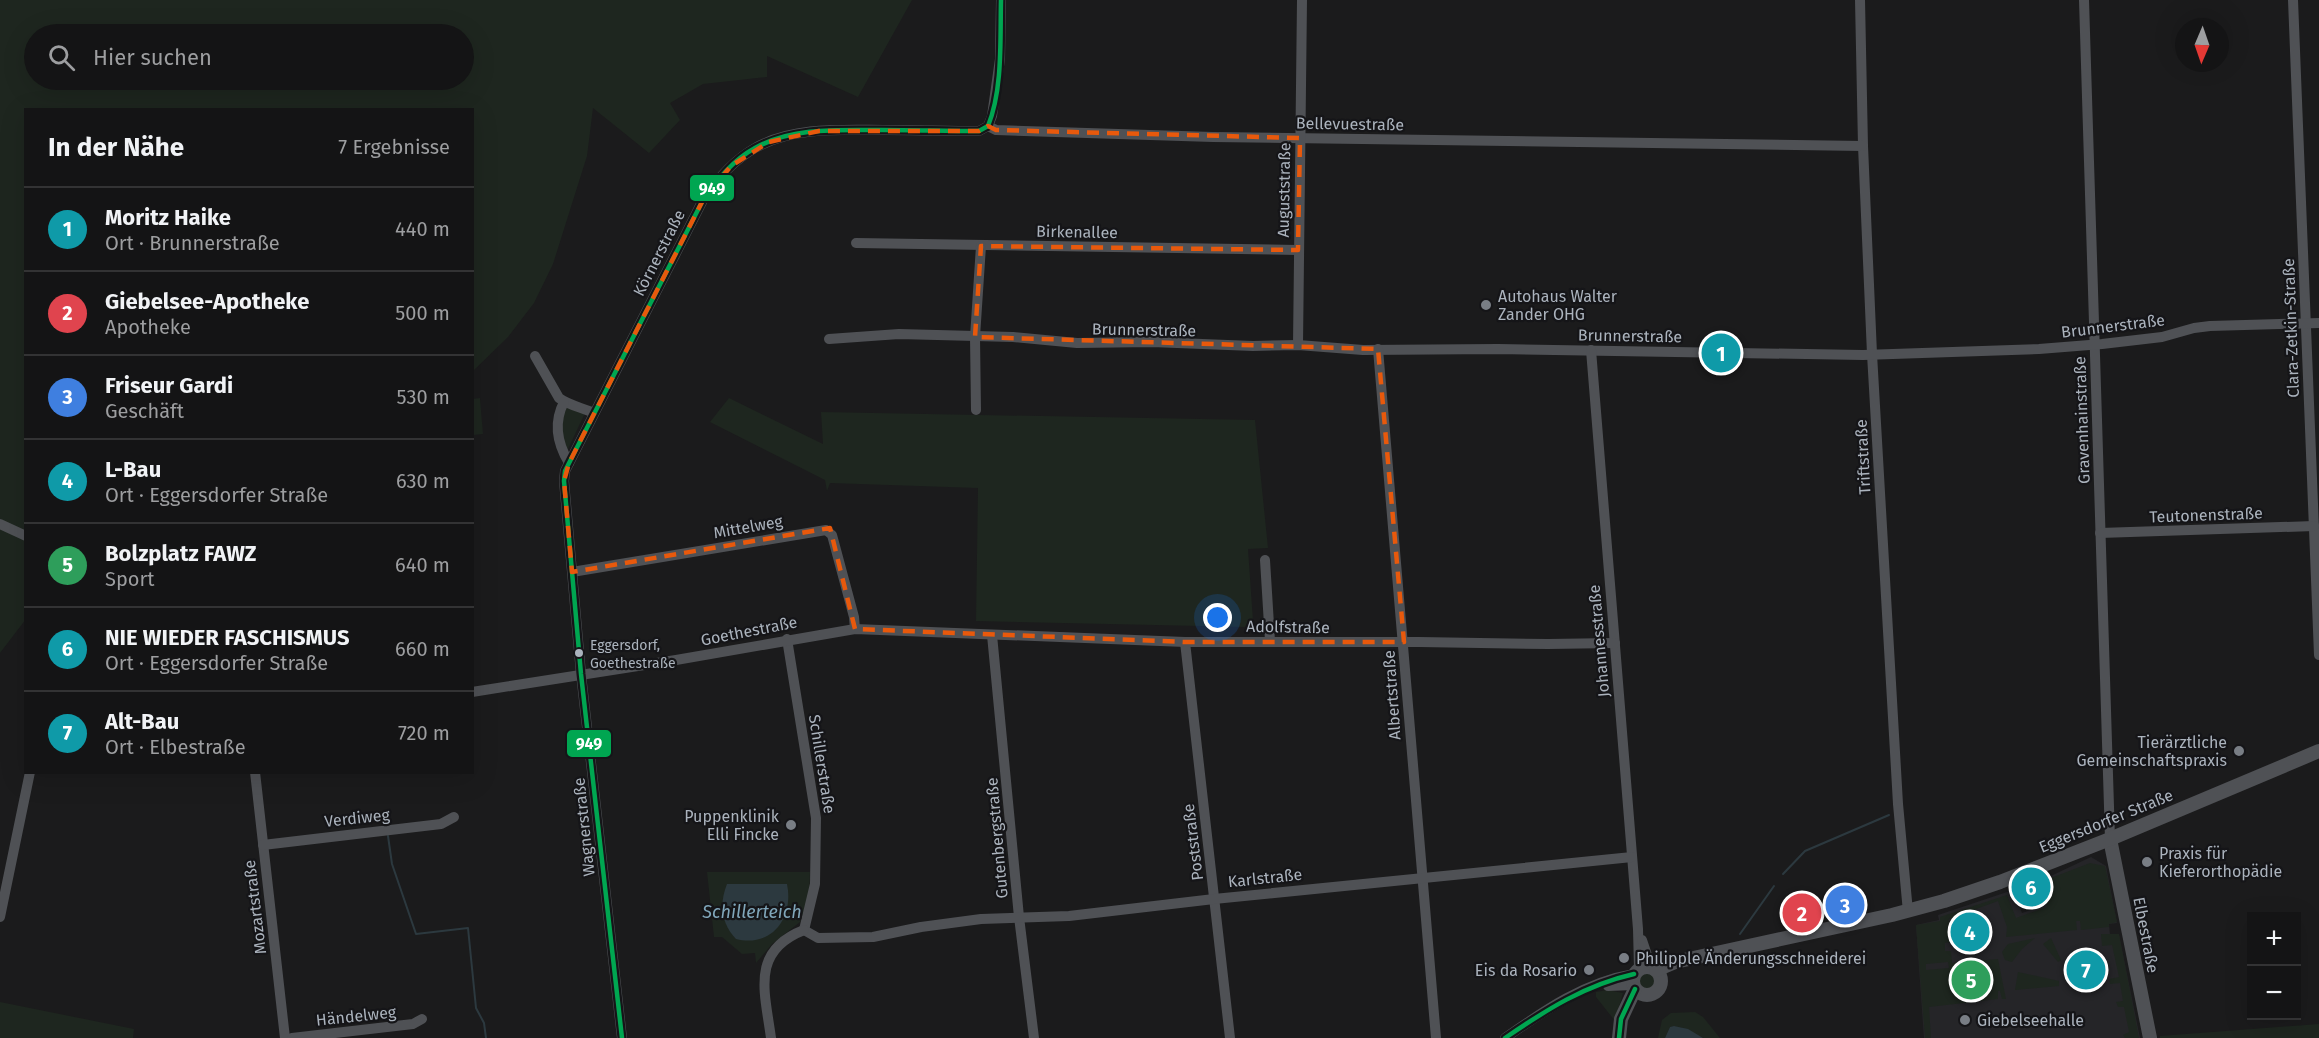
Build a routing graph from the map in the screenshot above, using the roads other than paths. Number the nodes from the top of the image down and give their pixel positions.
1 (1001, 0) edge
2 (1302, 0) edge
3 (1860, 0) edge
4 (2084, 0) edge
5 (2293, 0) edge
6 (988, 126) junction
7 (839, 130) joint
8 (1300, 138) junction
9 (1863, 146) junction
10 (856, 243) dead end
11 (981, 246) junction
12 (1298, 250) junction
13 (2319, 323) edge
14 (2306, 324) junction
15 (975, 337) junction
16 (829, 339) dead end
17 (1298, 345) junction
18 (2095, 345) junction
19 (1378, 349) junction
20 (1591, 350) junction
21 (1872, 354) junction
22 (535, 356) dead end
23 (564, 402) junction
24 (976, 410) dead end
25 (594, 414) junction
26 (569, 463) junction
27 (0, 524) edge
28 (2314, 526) junction
29 (2100, 533) junction
30 (24, 535) edge
31 (1265, 560) dead end
32 (572, 572) junction
33 (854, 629) junction
34 (992, 635) junction
35 (787, 639) junction
36 (1270, 641) junction
37 (1185, 642) junction
38 (1404, 642) junction
39 (1615, 643) junction
40 (2319, 655) edge
41 (581, 674) junction
42 (474, 692) edge
43 (2319, 751) edge
44 (30, 774) edge
45 (255, 774) edge
46 (454, 817) dead end
47 (2110, 839) junction
48 (263, 845) junction
49 (1632, 857) junction
50 (1421, 877) junction
51 (1214, 898) junction
52 (1908, 912) junction
53 (0, 917) edge
54 (1019, 917) junction
55 (804, 930) junction
56 (1692, 960) junction
57 (1642, 978) junction
58 (422, 1019) dead end
59 (1619, 1037) edge
60 (285, 1038) edge
61 (292, 1038) edge
62 (622, 1038) edge
63 (771, 1038) edge
64 (1034, 1038) edge
65 (1230, 1038) edge
66 (1436, 1038) edge
67 (1506, 1038) edge
68 (2150, 1038) edge

1 - 6 street
2 - 8 street, Auguststraße
3 - 9 street, Triftstraße
4 - 18 street, Gravenhainstraße
5 - 14 street, Clara-Zetkin-Straße
6 - 7 street, Bellevuestraße
6 - 8 street, Bellevuestraße
7 - 25 street, Körnerstraße
8 - 9 street, Bellevuestraße
8 - 12 street, Auguststraße
9 - 21 street, Triftstraße
10 - 11 street, Birkenallee
11 - 12 street, Birkenallee
11 - 15 street
12 - 17 street, Auguststraße
13 - 14 street, Brunnerstraße
14 - 18 street, Brunnerstraße
14 - 28 street, Clara-Zetkin-Straße
15 - 16 street, Brunnerstraße
15 - 17 street, Brunnerstraße
15 - 24 street
17 - 19 street, Brunnerstraße
18 - 21 street, Brunnerstraße
18 - 29 street, Gravenhainstraße
19 - 20 street, Brunnerstraße
19 - 38 street, Albertstraße
20 - 21 street, Brunnerstraße
20 - 39 street, Johannesstraße
21 - 52 street, Triftstraße
22 - 23 street
23 - 25 street
23 - 26 street
25 - 26 street, Körnerstraße
26 - 32 street, Wagnerstraße
27 - 30 street
28 - 29 street, Teutonenstraße
28 - 40 street, Clara-Zetkin-Straße
29 - 47 street, Gravenhainstraße
31 - 36 street
32 - 33 street, Mittelweg
32 - 41 street, Wagnerstraße
33 - 34 street, Adolfstraße
33 - 35 street, Goethestraße
34 - 37 street, Adolfstraße
34 - 54 street, Gutenbergstraße
35 - 41 street, Goethestraße
35 - 55 street, Schillerstraße
36 - 37 street, Adolfstraße
36 - 38 street, Adolfstraße
37 - 51 street, Poststraße
38 - 39 street, Adolfstraße
38 - 50 street, Albertstraße
39 - 49 street, Johannesstraße
41 - 42 street, Goethestraße
41 - 62 street, Wagnerstraße
43 - 47 street, Eggersdorfer Straße
44 - 53 street
45 - 48 street, Mozartstraße
46 - 48 street, Verdiweg
47 - 52 street, Eggersdorfer Straße
47 - 68 street, Elbestraße
48 - 60 street, Mozartstraße
49 - 50 street, Karlstraße
49 - 57 street, Johannesstraße
50 - 51 street, Karlstraße
50 - 66 street, Albertstraße
51 - 54 street, Karlstraße
51 - 65 street, Poststraße
52 - 56 street, Eggersdorfer Straße
54 - 55 street, Karlstraße
54 - 64 street, Gutenbergstraße
55 - 63 street
56 - 57 street, Eggersdorfer Straße
56 - 57 street, Eggersdorfer Straße
57 - 59 street
57 - 67 street
58 - 61 street, Händelweg

